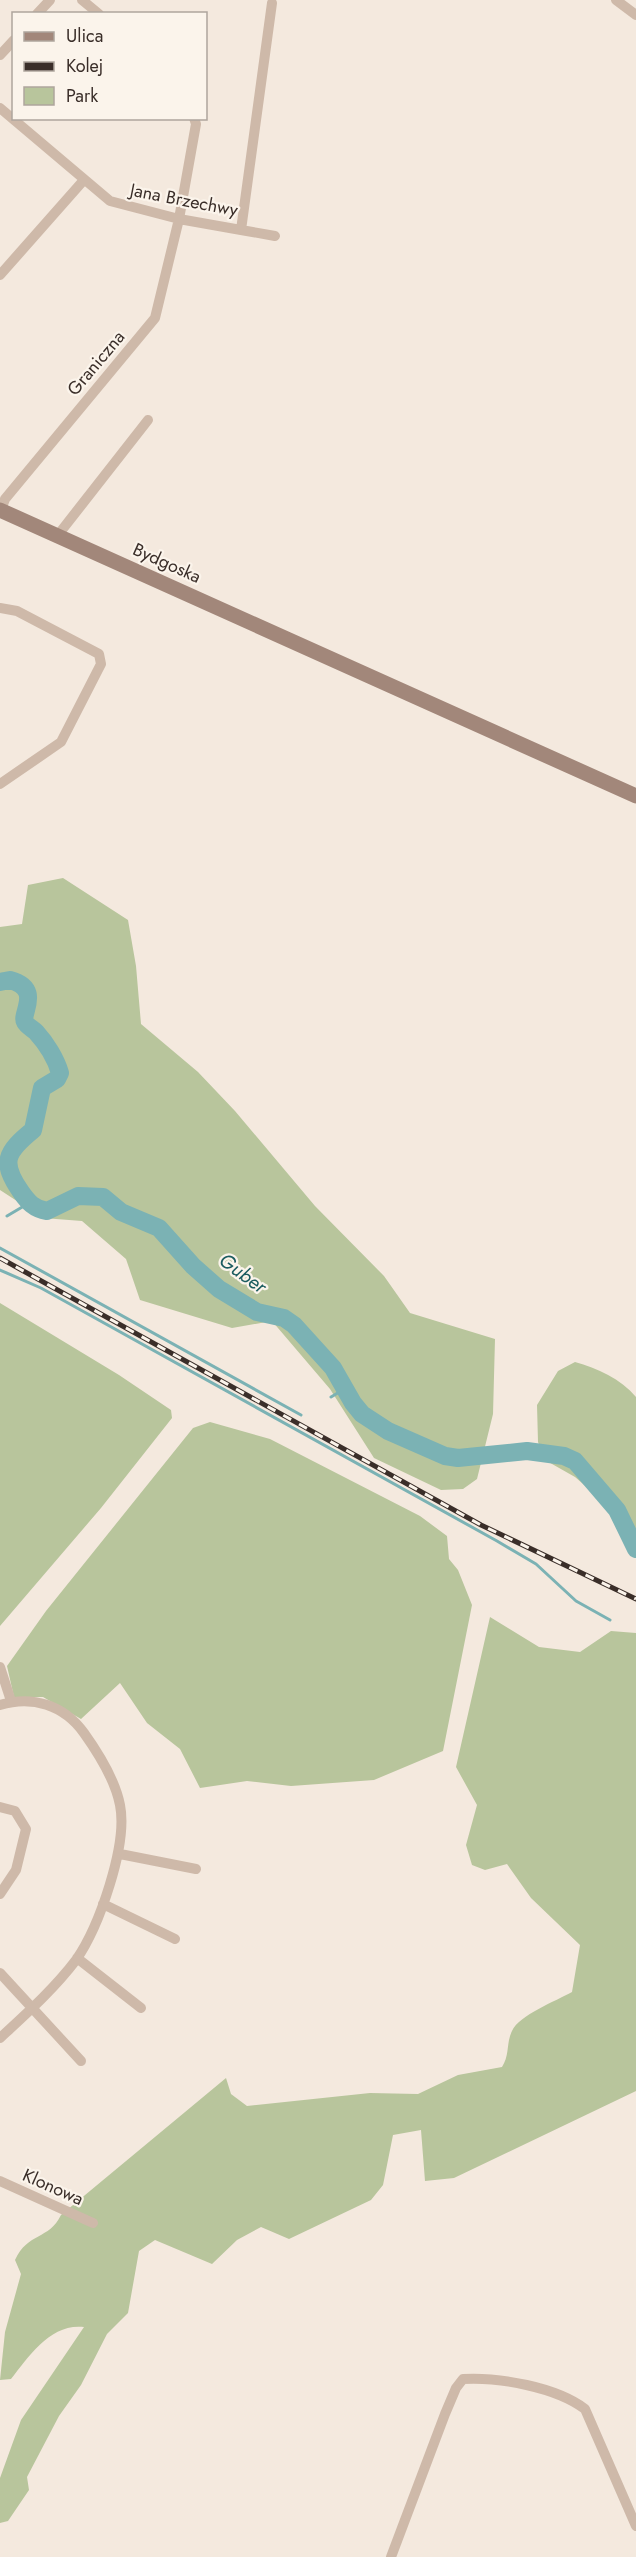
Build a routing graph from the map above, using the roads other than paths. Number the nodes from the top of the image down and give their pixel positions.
1 (50, 0) edge
2 (82, 0) edge
3 (616, 0) edge
4 (272, 3) dead end
5 (40, 12) edge
6 (97, 12) edge
7 (636, 15) edge
8 (12, 42) edge
9 (0, 55) edge
10 (0, 108) edge
11 (12, 119) edge
12 (14, 120) edge
13 (195, 120) edge
14 (83, 181) junction
15 (179, 219) junction
16 (241, 230) junction
17 (275, 236) dead end
18 (0, 275) edge
19 (147, 420) dead end
20 (1, 510) edge
21 (58, 535) junction
22 (0, 608) edge
23 (0, 784) edge
24 (636, 796) edge
25 (0, 1666) edge
26 (5, 1703) edge
27 (0, 1807) edge
28 (120, 1854) junction
29 (196, 1869) dead end
30 (0, 1894) edge
31 (103, 1904) junction
32 (175, 1939) dead end
33 (77, 1958) junction
34 (0, 1973) edge
35 (32, 2008) junction
36 (141, 2008) dead end
37 (0, 2038) edge
38 (81, 2061) dead end
39 (0, 2181) edge
40 (93, 2223) dead end
41 (636, 2526) edge
42 (391, 2557) edge

1 - 5 street
2 - 6 street
3 - 7 street
4 - 16 street, Jana Brzechwy
8 - 9 street
10 - 11 street, Jana Brzechwy
12 - 14 street, Jana Brzechwy
13 - 15 street, Graniczna
14 - 15 street, Jana Brzechwy
14 - 18 street
15 - 16 street, Jana Brzechwy
15 - 20 street, Graniczna
16 - 17 street
19 - 21 street
20 - 21 main road, Bydgoska
21 - 24 main road, Bydgoska
22 - 23 street
25 - 26 street
26 - 28 street
27 - 30 street
28 - 29 street
28 - 31 street
31 - 32 street
31 - 33 street
33 - 35 street
33 - 36 street
34 - 35 street
35 - 37 street
35 - 38 street
39 - 40 street, Klonowa
41 - 42 street

